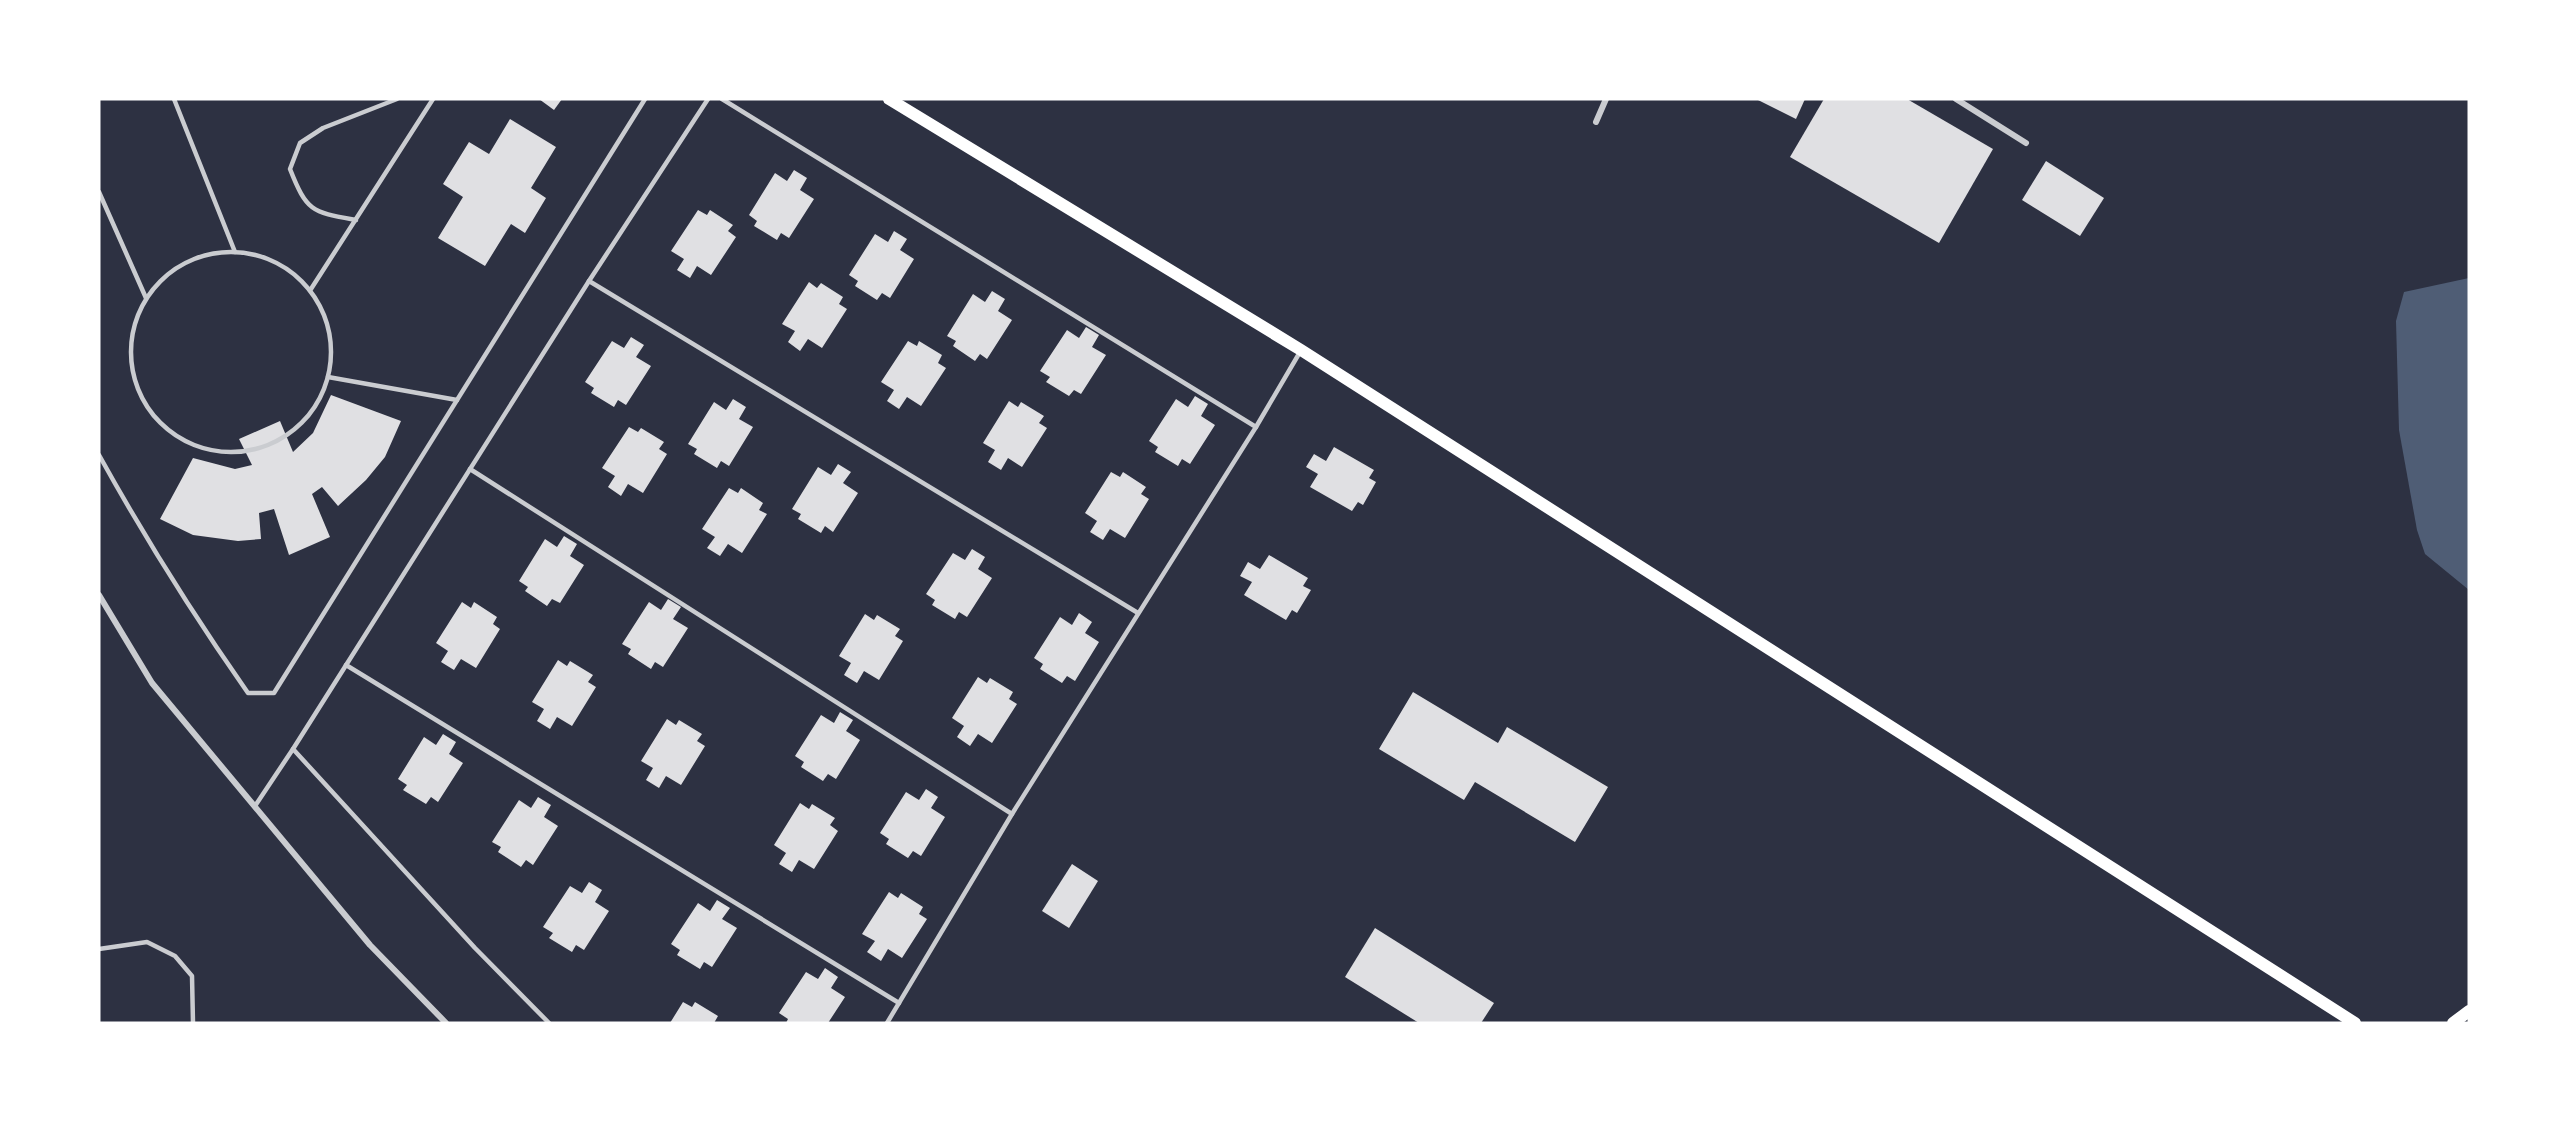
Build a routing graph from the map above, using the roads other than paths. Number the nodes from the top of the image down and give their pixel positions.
1 (174, 99) edge
2 (398, 99) edge
3 (433, 99) edge
4 (645, 99) edge
5 (708, 99) edge
6 (722, 99) edge
7 (889, 99) edge
8 (1606, 99) edge
9 (1956, 99) edge
10 (1596, 122) dead end
11 (2026, 143) dead end
12 (99, 192) edge
13 (356, 220) junction
14 (235, 252) junction
15 (589, 281) junction
16 (311, 288) junction
17 (146, 297) junction
18 (1301, 350) junction
19 (328, 377) junction
20 (457, 400) junction
21 (1256, 427) junction
22 (99, 455) edge
23 (470, 469) junction
24 (99, 595) edge
25 (1138, 613) junction
26 (346, 665) junction
27 (293, 749) junction
28 (255, 806) junction
29 (1012, 814) junction
30 (99, 949) edge
31 (899, 1003) junction
32 (2469, 1011) edge
33 (194, 1023) edge
34 (446, 1023) edge
35 (549, 1023) edge
36 (887, 1023) edge
37 (2355, 1023) edge
38 (2453, 1023) edge

1 - 14 lane
2 - 13 lane
3 - 13 lane
4 - 20 lane
5 - 15 lane
6 - 21 lane
7 - 18 main road
8 - 10 street
9 - 11 street
12 - 17 lane
13 - 16 lane
14 - 16 lane
14 - 17 lane
15 - 23 lane
15 - 25 lane
16 - 19 lane
17 - 19 lane
18 - 21 lane
18 - 37 main road
19 - 20 lane
20 - 22 lane
21 - 25 lane
23 - 26 lane
23 - 29 lane
24 - 28 street
25 - 29 lane
26 - 27 lane
26 - 31 lane
27 - 28 lane
27 - 35 lane
28 - 34 street
29 - 31 lane
30 - 33 lane
31 - 36 lane
32 - 38 main road

